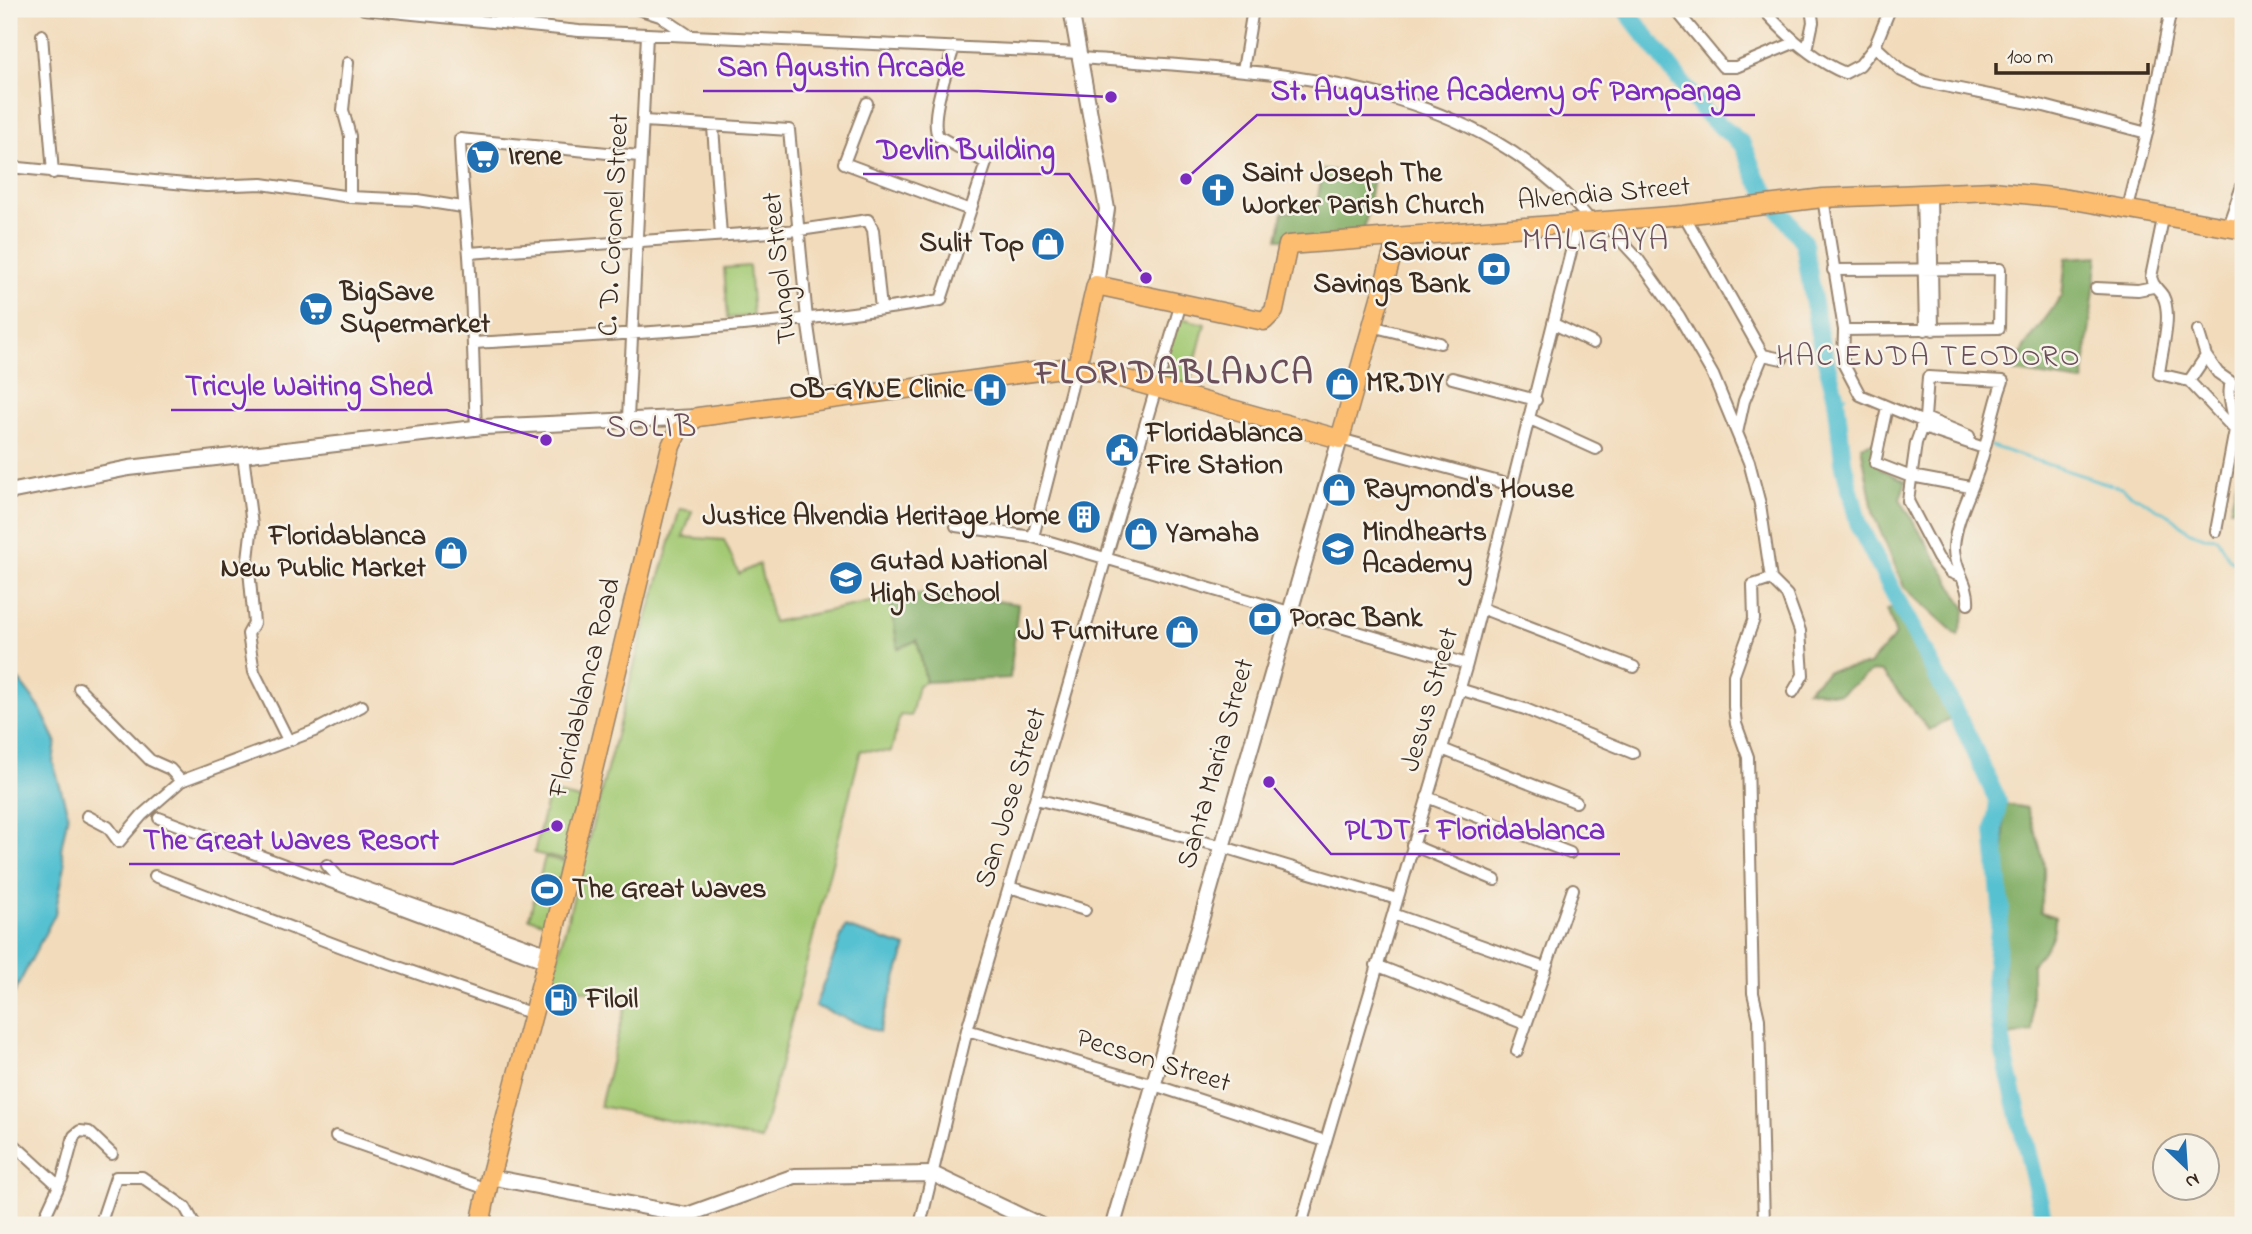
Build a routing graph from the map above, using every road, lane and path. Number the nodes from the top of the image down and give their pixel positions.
1 (364, 9) edge
2 (520, 9) edge
3 (638, 9) edge
4 (1071, 9) edge
5 (1253, 9) edge
6 (1675, 9) edge
7 (1763, 9) edge
8 (1811, 9) edge
9 (1890, 9) edge
10 (2171, 9) edge
11 (497, 21) junction
12 (687, 34) junction
13 (42, 35) dead end
14 (647, 35) junction
15 (1796, 42) junction
16 (954, 47) junction
17 (1875, 47) junction
18 (1807, 50) junction
19 (1081, 56) junction
20 (348, 63) dead end
21 (1243, 70) junction
22 (867, 103) dead end
23 (644, 121) junction
24 (713, 127) junction
25 (2147, 133) junction
26 (639, 156) junction
27 (9, 167) edge
28 (53, 173) junction
29 (2243, 183) edge
30 (1927, 193) junction
31 (350, 197) junction
32 (1817, 199) junction
33 (462, 207) junction
34 (2129, 208) junction
35 (970, 210) junction
36 (2164, 214) junction
37 (1684, 215) junction
38 (1602, 221) junction
39 (2236, 228) edge
40 (800, 230) junction
41 (721, 235) junction
42 (1397, 238) junction
43 (637, 242) junction
44 (469, 253) junction
45 (1928, 269) junction
46 (1833, 270) junction
47 (1096, 285) junction
48 (2153, 287) junction
49 (2096, 288) dead end
50 (1181, 303) junction
51 (881, 309) junction
52 (807, 319) junction
53 (1554, 324) junction
54 (1371, 326) junction
55 (1844, 330) junction
56 (1929, 330) junction
57 (2198, 330) dead end
58 (632, 334) junction
59 (474, 343) junction
60 (1440, 343) dead end
61 (1593, 343) dead end
62 (1763, 355) junction
63 (2206, 356) junction
64 (1782, 359) dead end
65 (1077, 366) junction
66 (1452, 377) dead end
67 (2189, 381) junction
68 (1158, 386) junction
69 (1536, 400) junction
70 (818, 402) junction
71 (1887, 407) junction
72 (698, 417) junction
73 (628, 418) junction
74 (1530, 419) junction
75 (1923, 422) junction
76 (476, 427) junction
77 (2235, 430) junction
78 (1737, 433) junction
79 (1340, 439) junction
80 (1984, 445) junction
81 (1595, 449) dead end
82 (243, 455) junction
83 (1910, 474) junction
84 (1514, 486) junction
85 (1970, 487) junction
86 (9, 492) edge
87 (956, 526) dead end
88 (2216, 531) dead end
89 (1034, 537) junction
90 (1108, 559) junction
91 (1960, 576) junction
92 (1771, 579) junction
93 (1968, 604) dead end
94 (1481, 608) junction
95 (1289, 613) junction
96 (1467, 664) junction
97 (1634, 667) dead end
98 (79, 688) dead end
99 (1459, 689) junction
100 (1793, 692) dead end
101 (362, 706) dead end
102 (288, 740) junction
103 (1441, 749) junction
104 (1633, 753) dead end
105 (181, 781) junction
106 (1427, 797) junction
107 (1036, 799) junction
108 (1576, 802) dead end
109 (87, 817) dead end
110 (159, 818) dead end
111 (1412, 845) junction
112 (1220, 846) junction
113 (1570, 853) dead end
114 (327, 866) dead end
115 (155, 876) dead end
116 (1495, 880) dead end
117 (1009, 887) junction
118 (1573, 889) dead end
119 (1397, 899) junction
120 (1085, 910) dead end
121 (1393, 914) junction
122 (548, 958) junction
123 (1376, 965) junction
124 (1545, 968) junction
125 (533, 1014) junction
126 (1525, 1024) junction
127 (967, 1030) junction
128 (1517, 1051) dead end
129 (1152, 1084) junction
130 (336, 1136) dead end
131 (9, 1140) edge
132 (1325, 1140) junction
133 (113, 1154) dead end
134 (933, 1174) junction
135 (488, 1183) junction
136 (59, 1186) junction
137 (103, 1216) dead end
138 (41, 1225) edge
139 (195, 1225) edge
140 (480, 1225) edge
141 (920, 1225) edge
142 (1040, 1225) edge
143 (1113, 1225) edge
144 (1301, 1225) edge
145 (1763, 1225) edge

1 - 11 street
2 - 11 street
3 - 12 street
4 - 19 street
5 - 21 street
6 - 15 street
7 - 15 street
8 - 18 street
9 - 17 street
10 - 25 street
11 - 14 street
12 - 14 street
12 - 16 street
13 - 28 street
14 - 23 street, C. D. Coronel Street
15 - 18 street
16 - 19 street
16 - 35 street
17 - 18 street
17 - 25 street
19 - 21 street
19 - 47 street
20 - 31 street
21 - 38 street
22 - 35 street
23 - 24 street
23 - 26 street, C. D. Coronel Street
24 - 40 street, Tungol Street
24 - 41 street
25 - 34 street
26 - 33 street
26 - 43 street, C. D. Coronel Street
27 - 28 street
28 - 31 street
29 - 39 street
30 - 32 main road, Alvendia Street
30 - 34 main road, Alvendia Street
30 - 45 street
31 - 33 street
32 - 37 main road, Alvendia Street
32 - 46 street
33 - 44 street
34 - 36 main road, Alvendia Street
35 - 51 street
36 - 39 main road, Alvendia Street
36 - 48 street
37 - 38 main road, Alvendia Street
37 - 62 street
38 - 42 main road, Alvendia Street
38 - 53 street, Jesus Street
38 - 78 street
40 - 41 street
40 - 51 street
40 - 52 street, Tungol Street
41 - 43 street
42 - 50 main road, Alvendia Street
42 - 54 main road, Santa Maria Street
43 - 44 street
43 - 58 street, C. D. Coronel Street
44 - 59 street
45 - 46 street
45 - 56 street
45 - 56 street
46 - 55 street
47 - 50 main road
47 - 65 main road
48 - 49 street
48 - 67 street
50 - 68 street, San Jose Street
51 - 52 street
52 - 58 street
52 - 70 street, Tungol Street
53 - 61 street
53 - 69 street, Jesus Street
54 - 60 street
54 - 79 main road, Santa Maria Street
55 - 56 street
55 - 71 street
57 - 63 street
58 - 59 street
58 - 73 street, C. D. Coronel Street
59 - 76 street
62 - 64 street
62 - 78 street
63 - 67 street
63 - 77 street
65 - 68 main road
65 - 70 main road
65 - 89 street
66 - 69 street
67 - 77 street
68 - 79 main road
68 - 90 street, San Jose Street
69 - 74 street, Jesus Street
70 - 72 main road
71 - 75 street
71 - 83 street
72 - 73 street
72 - 122 main road, Floridablanca Road
73 - 76 street
74 - 81 street
74 - 84 street, Jesus Street
75 - 80 street
75 - 80 street
75 - 83 street
76 - 82 street
77 - 88 street
78 - 92 street
79 - 84 street
79 - 95 street, Santa Maria Street
80 - 85 street
82 - 86 street
82 - 102 street
83 - 85 street
83 - 91 street
84 - 94 street, Jesus Street
85 - 91 street
87 - 89 street
89 - 90 street
90 - 95 street
90 - 107 street, San Jose Street
91 - 93 street
92 - 100 street
92 - 145 street
94 - 96 street, Jesus Street
94 - 97 street
95 - 96 street
95 - 112 street, Santa Maria Street
96 - 99 street, Jesus Street
98 - 105 street
99 - 103 street, Jesus Street
99 - 104 street
101 - 102 street
102 - 105 street
103 - 106 street, Jesus Street
103 - 108 street
105 - 109 street
106 - 111 street, Jesus Street
106 - 113 street
107 - 112 street
107 - 117 street, San Jose Street
110 - 122 street
111 - 116 street
111 - 119 street, Jesus Street
112 - 119 street
112 - 129 street, Santa Maria Street
114 - 122 street
115 - 125 street
117 - 120 street
117 - 127 street, San Jose Street
118 - 124 street
119 - 121 street, Jesus Street
121 - 123 street, Jesus Street
121 - 124 street
122 - 125 main road, Floridablanca Road
123 - 126 street
123 - 132 street, Jesus Street
124 - 126 street
125 - 135 main road, Floridablanca Road
126 - 128 street
127 - 129 street, Pecson Street
127 - 134 street, San Jose Street
129 - 132 street, Pecson Street
129 - 143 street, Santa Maria Street
130 - 135 street
131 - 136 street
132 - 144 street, Jesus Street
133 - 136 street
134 - 135 street
134 - 141 street, San Jose Street
134 - 142 street
135 - 140 main road, Floridablanca Road
136 - 138 street
137 - 139 street

